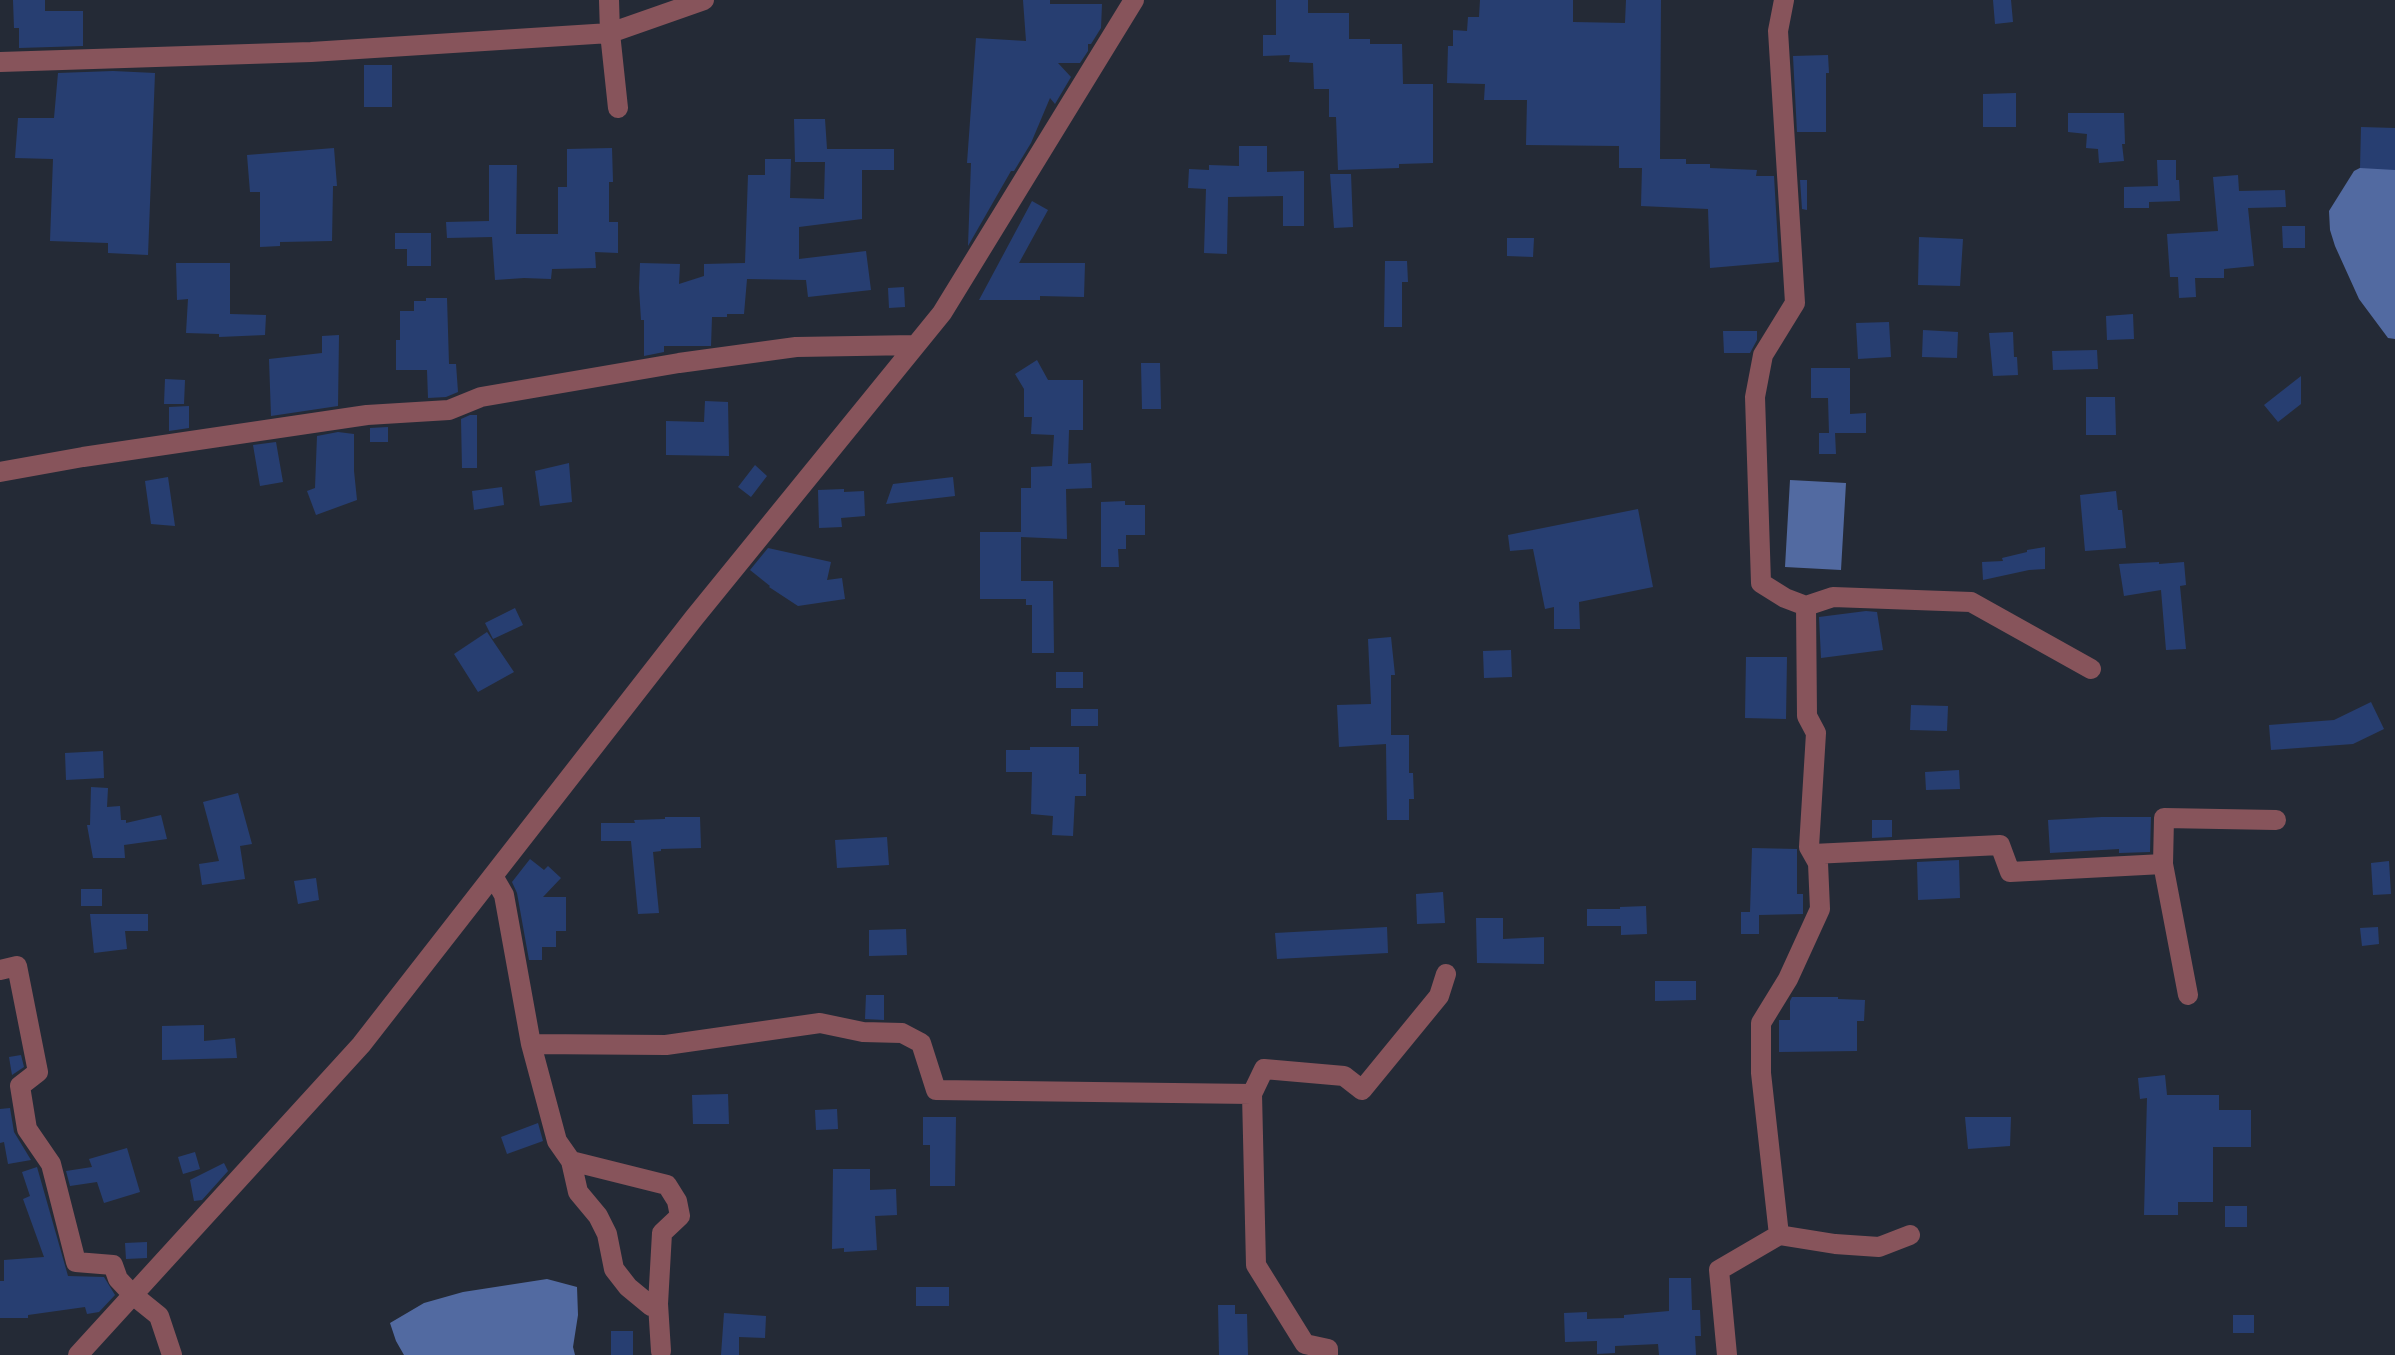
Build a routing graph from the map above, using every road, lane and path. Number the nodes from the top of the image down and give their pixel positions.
1 (609, 0) edge
2 (704, 0) edge
3 (1134, 0) edge
4 (1784, 0) edge
5 (610, 33) junction
6 (0, 62) edge
7 (618, 108) dead end
8 (916, 345) junction
9 (0, 472) edge
10 (1806, 606) junction
11 (2091, 669) dead end
12 (2276, 820) dead end
13 (1813, 854) junction
14 (2163, 864) junction
15 (493, 876) junction
16 (0, 970) edge
17 (1446, 974) dead end
18 (2188, 995) dead end
19 (531, 1044) junction
20 (1252, 1094) junction
21 (571, 1161) junction
22 (1779, 1235) junction
23 (1910, 1235) dead end
24 (133, 1295) junction
25 (658, 1304) junction
26 (661, 1351) dead end
27 (78, 1355) edge
28 (172, 1355) edge
29 (1328, 1355) edge
30 (1727, 1355) edge

1 - 5 street
2 - 5 street
3 - 8 street
4 - 10 street
5 - 6 street
5 - 7 street
8 - 9 street
8 - 15 street
10 - 11 street
10 - 13 street
12 - 14 street
13 - 14 street
13 - 22 street
14 - 18 street
15 - 19 street
15 - 24 street
16 - 24 street
17 - 20 street
19 - 20 street
19 - 21 street
20 - 29 street
21 - 25 street
21 - 25 street
22 - 23 street
22 - 30 street
24 - 27 street
24 - 28 street
25 - 26 street

